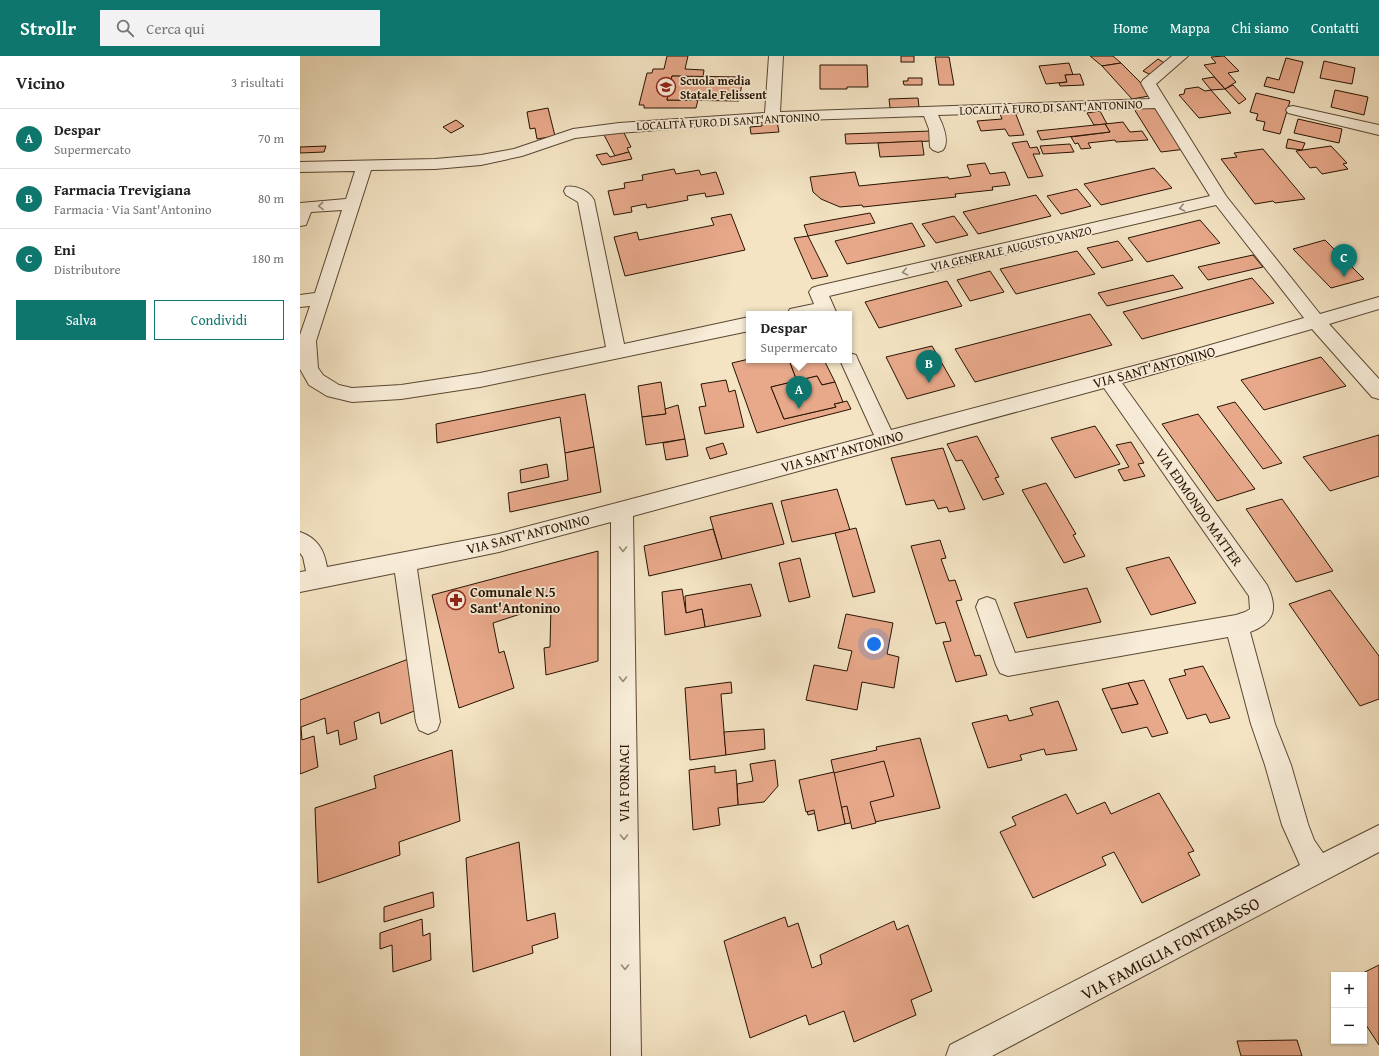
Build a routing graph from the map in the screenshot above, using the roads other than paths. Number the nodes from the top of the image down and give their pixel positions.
1 (776, 56) edge
2 (1181, 56) edge
3 (1160, 103) junction
4 (1293, 110) dead end
5 (929, 112) junction
6 (772, 117) junction
7 (1379, 130) edge
8 (938, 147) dead end
9 (300, 167) edge
10 (364, 167) junction
11 (572, 192) dead end
12 (1220, 199) junction
13 (351, 204) junction
14 (300, 221) edge
15 (322, 299) junction
16 (300, 301) edge
17 (1379, 303) edge
18 (827, 311) edge
19 (1316, 322) junction
20 (746, 325) edge
21 (616, 352) junction
22 (850, 363) edge
23 (1109, 380) junction
24 (1379, 392) edge
25 (886, 440) junction
26 (622, 510) junction
27 (300, 541) edge
28 (405, 562) junction
29 (309, 580) edge
30 (988, 607) dead end
31 (1236, 625) junction
32 (428, 722) dead end
33 (1379, 838) edge
34 (1318, 870) junction
35 (626, 1056) edge
36 (961, 1056) edge

1 - 6 street
2 - 3 street, LOCALITÀ FURO DI SANT'ANTONINO
3 - 5 street, LOCALITÀ FURO DI SANT'ANTONINO
3 - 12 street, LOCALITÀ FURO DI SANT'ANTONINO
4 - 7 street
5 - 6 street, LOCALITÀ FURO DI SANT'ANTONINO
5 - 8 street
6 - 10 street, LOCALITÀ FURO DI SANT'ANTONINO
9 - 10 street, LOCALITÀ FURO DI SANT'ANTONINO
10 - 13 street
11 - 21 street
12 -> 18 street, VIA GENERALE AUGUSTO VANZO
12 - 19 street, LOCALITÀ FURO DI SANT'ANTONINO
13 -> 14 street
13 - 15 street
15 - 16 street
15 - 21 street
17 - 19 street, VIA SANT'ANTONINO
19 - 23 street, VIA SANT'ANTONINO
19 - 24 street, LOCALITÀ FURO DI SANT'ANTONINO
20 - 21 street
22 - 25 street
23 - 25 street, VIA SANT'ANTONINO
23 - 31 street, VIA EDMONDO MATTER
25 - 26 street, VIA SANT'ANTONINO
26 - 28 street, VIA SANT'ANTONINO
26 -> 35 street, VIA FORNACI
27 - 29 street
28 - 29 street, VIA SANT'ANTONINO
28 - 32 street
30 - 31 street, VIA EDMONDO MATTER
31 - 34 street
33 - 34 street, VIA FAMIGLIA FONTEBASSO
34 - 36 street, VIA FAMIGLIA FONTEBASSO

